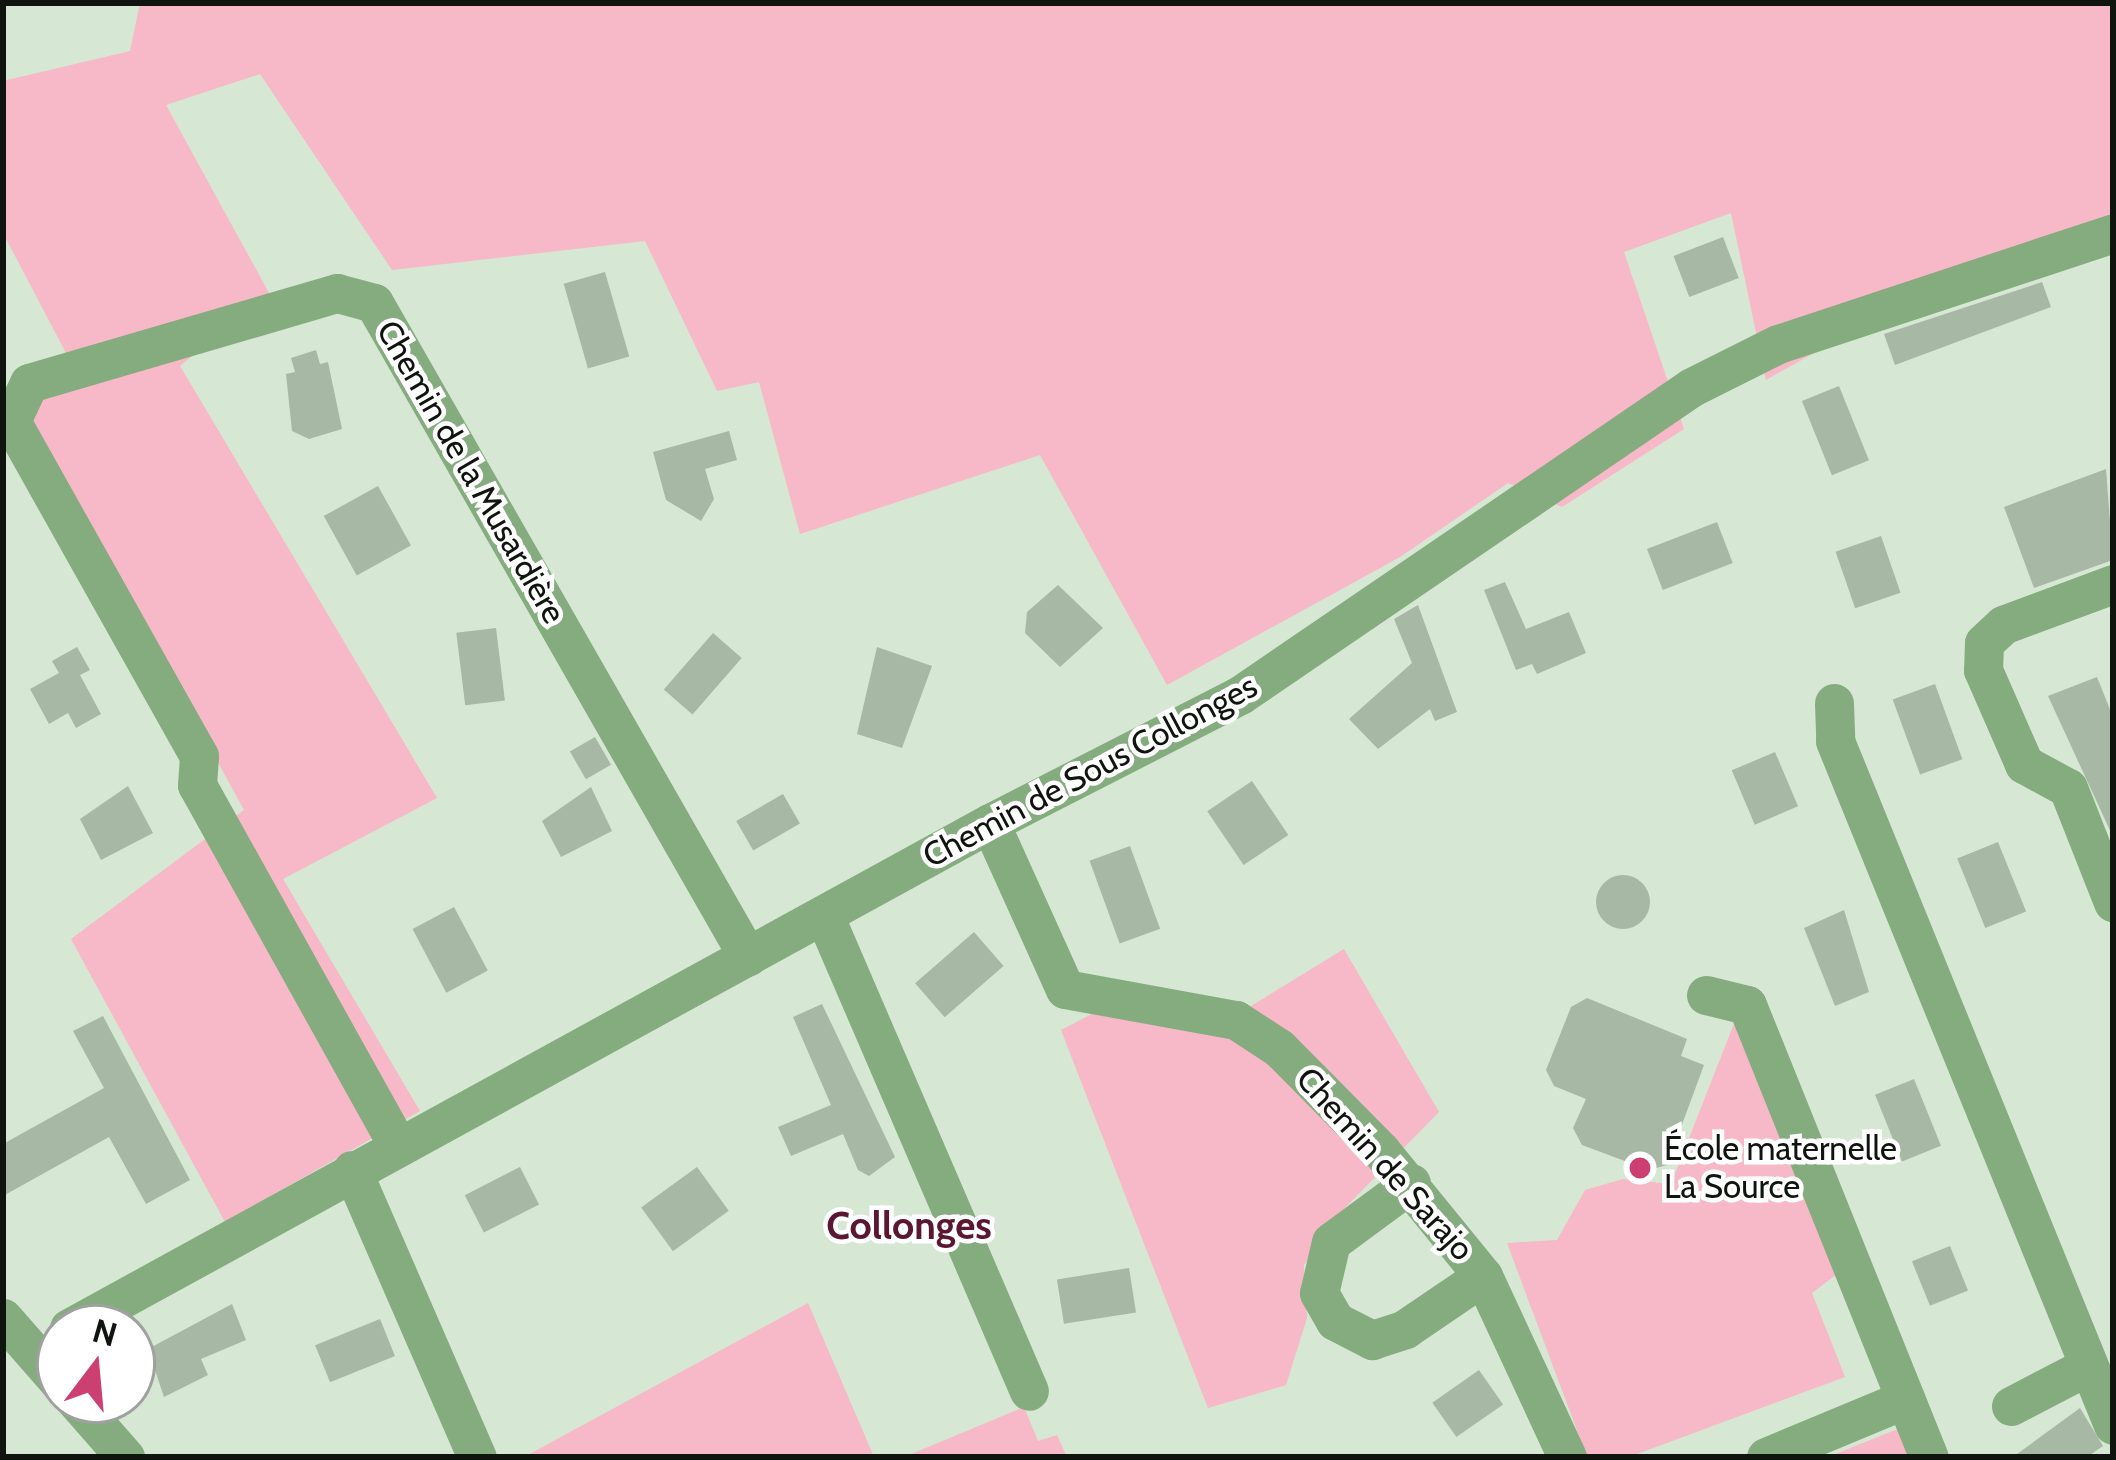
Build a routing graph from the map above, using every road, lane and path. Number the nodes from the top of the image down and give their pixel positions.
1 (2113, 233) edge
2 (2113, 584) edge
3 (1834, 703) dead end
4 (990, 823) junction
5 (2113, 902) edge
6 (824, 915) junction
7 (748, 957) junction
8 (1706, 995) dead end
9 (398, 1146) junction
10 (352, 1170) junction
11 (1411, 1184) junction
12 (1483, 1276) junction
13 (112, 1304) edge
14 (2086, 1367) junction
15 (1029, 1390) dead end
16 (1905, 1399) junction
17 (2011, 1406) dead end
18 (96, 1424) edge
19 (2113, 1425) edge
20 (125, 1457) edge
21 (477, 1457) edge
22 (1567, 1457) edge
23 (1766, 1457) edge
24 (1928, 1457) edge

1 - 4 street, Chemin de Sous Collonges
2 - 5 street
3 - 14 street
4 - 6 street, Chemin de Sous Collonges
4 - 11 street, Chemin de Sarajo
6 - 7 street, Chemin de Sous Collonges
6 - 15 street
7 - 9 street, Chemin de Sous Collonges
7 - 9 street, Chemin de la Musardière
8 - 16 street
9 - 10 street, Chemin de Sous Collonges
10 - 13 street, Chemin de Sous Collonges
10 - 21 street
11 - 12 street, Chemin de Sarajo
11 - 12 street
12 - 22 street, Chemin de Sarajo
14 - 17 street
14 - 19 street
16 - 23 street
16 - 24 street
18 - 20 street

